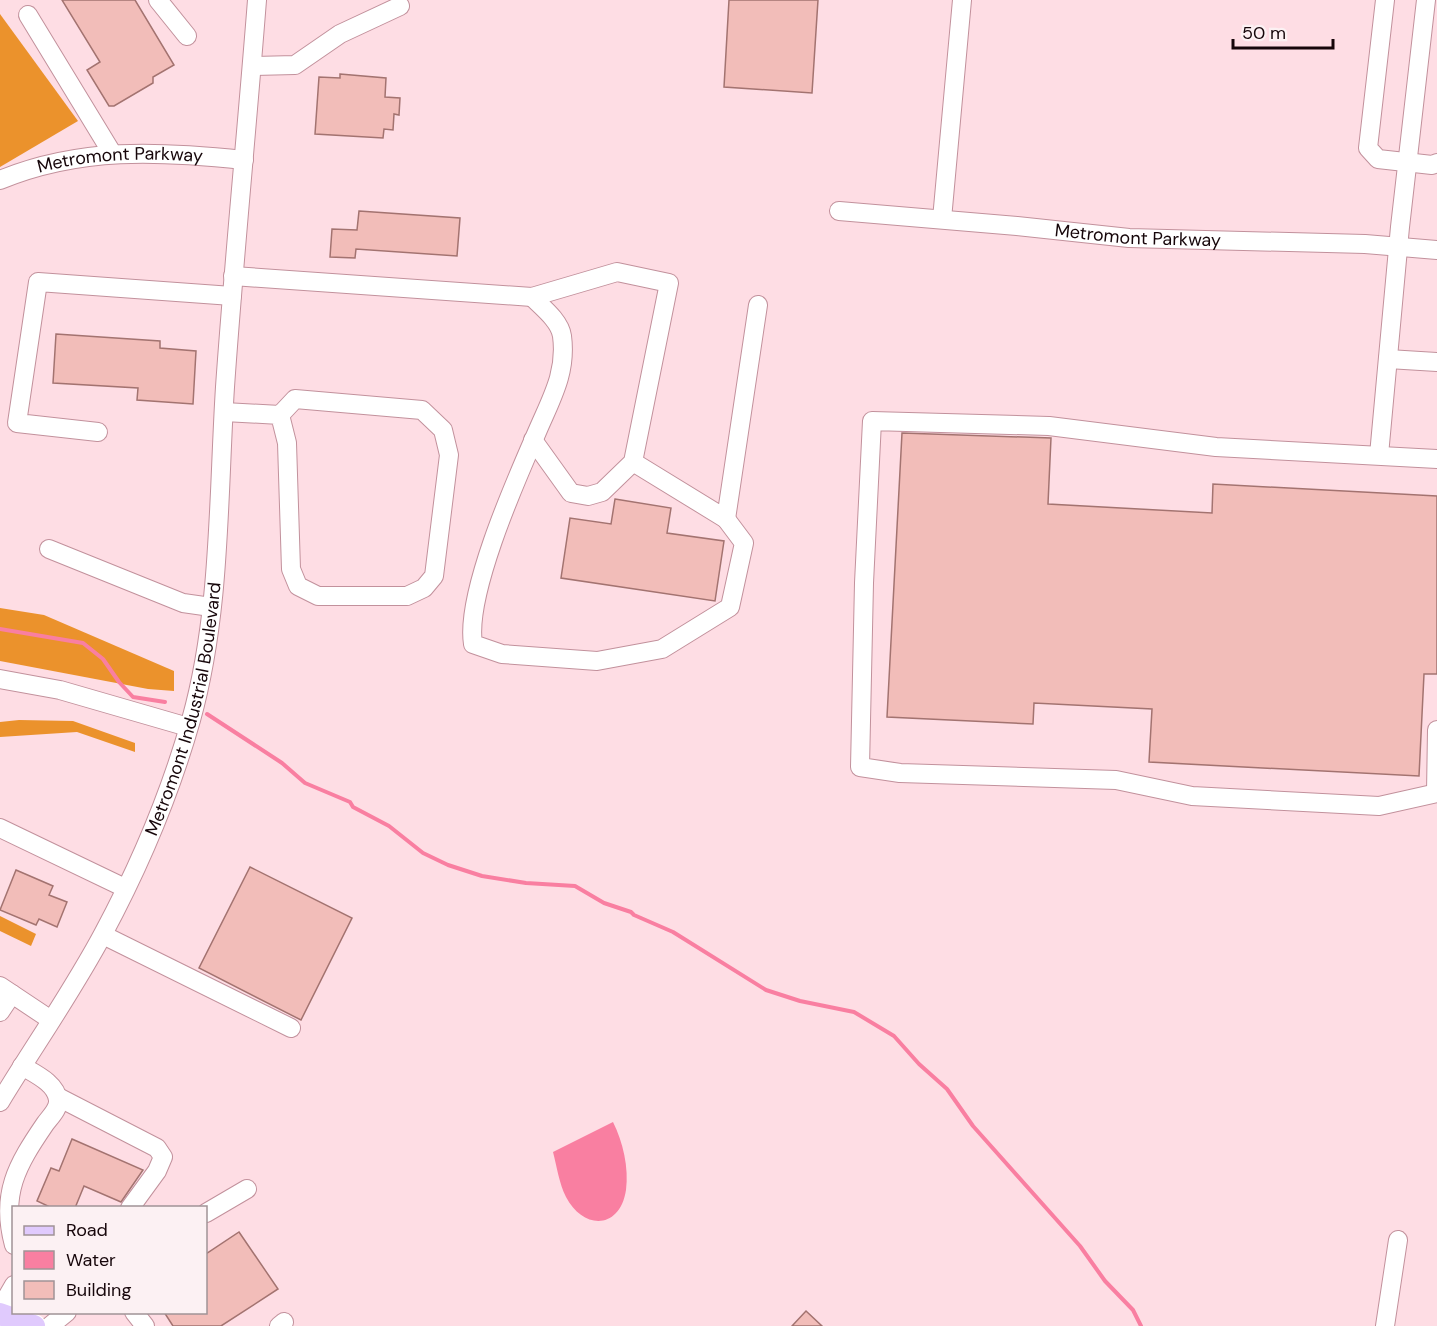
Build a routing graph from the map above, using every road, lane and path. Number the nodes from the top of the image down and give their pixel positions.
1 (158, 0) edge
2 (257, 0) edge
3 (962, 0) edge
4 (1385, 0) edge
5 (1426, 0) edge
6 (400, 6) dead end
7 (27, 15) dead end
8 (187, 36) dead end
9 (252, 66) junction
10 (112, 153) junction
11 (244, 160) junction
12 (1407, 162) junction
13 (1437, 163) edge
14 (0, 180) edge
15 (839, 211) dead end
16 (942, 219) junction
17 (1399, 246) junction
18 (1437, 250) edge
19 (233, 276) junction
20 (232, 296) junction
21 (532, 297) junction
22 (758, 305) dead end
23 (1388, 359) junction
24 (1437, 362) edge
25 (224, 412) junction
26 (280, 415) junction
27 (98, 432) dead end
28 (533, 440) junction
29 (1379, 454) junction
30 (1437, 459) edge
31 (633, 462) junction
32 (726, 519) junction
33 (49, 549) dead end
34 (211, 607) junction
35 (0, 679) edge
36 (188, 728) junction
37 (1437, 730) edge
38 (1437, 793) edge
39 (0, 828) edge
40 (125, 888) junction
41 (103, 935) junction
42 (6, 990) edge
43 (0, 1012) edge
44 (51, 1020) junction
45 (291, 1028) dead end
46 (22, 1066) junction
47 (58, 1097) junction
48 (0, 1102) edge
49 (247, 1189) dead end
50 (132, 1206) edge
51 (207, 1212) edge
52 (1398, 1240) dead end
53 (12, 1241) edge
54 (12, 1289) edge
55 (0, 1310) edge
56 (0, 1314) edge
57 (65, 1314) edge
58 (136, 1314) edge
59 (34, 1326) edge
60 (50, 1326) edge
61 (145, 1326) edge
62 (1385, 1326) edge

1 - 8 street
2 - 9 street, Metromont Industrial Boulevard
3 - 16 street
4 - 12 street
5 - 12 street
6 - 9 street
7 - 10 street
9 - 11 street, Metromont Industrial Boulevard
10 - 11 street, Metromont Parkway
10 - 14 street, Metromont Parkway
11 - 19 street, Metromont Industrial Boulevard
12 - 13 street
12 - 17 street
15 - 16 street, Metromont Parkway
16 - 17 street, Metromont Parkway
17 - 18 street, Metromont Parkway
17 - 23 street
19 - 20 street, Metromont Industrial Boulevard
19 - 21 street
20 - 25 street, Metromont Industrial Boulevard
20 - 27 street
21 - 28 street
21 - 31 street
22 - 32 street
23 - 24 street
23 - 29 street
25 - 26 street
25 - 34 street, Metromont Industrial Boulevard
26 - 26 street
28 - 31 street
28 - 32 street
29 - 30 street
29 - 38 street
31 - 32 street
33 - 34 street
34 - 36 street, Metromont Industrial Boulevard
35 - 36 street
36 - 40 street, Metromont Industrial Boulevard
37 - 38 street
39 - 40 street
40 - 41 street, Metromont Industrial Boulevard
41 - 44 street, Metromont Industrial Boulevard
41 - 45 street
42 - 43 street
42 - 44 street
44 - 46 street, Metromont Industrial Boulevard
46 - 47 street
46 - 48 street, Metromont Industrial Boulevard
47 - 50 street
47 - 53 street
49 - 51 street
52 - 62 street
54 - 55 street
56 - 59 main road
57 - 60 street
58 - 61 street

